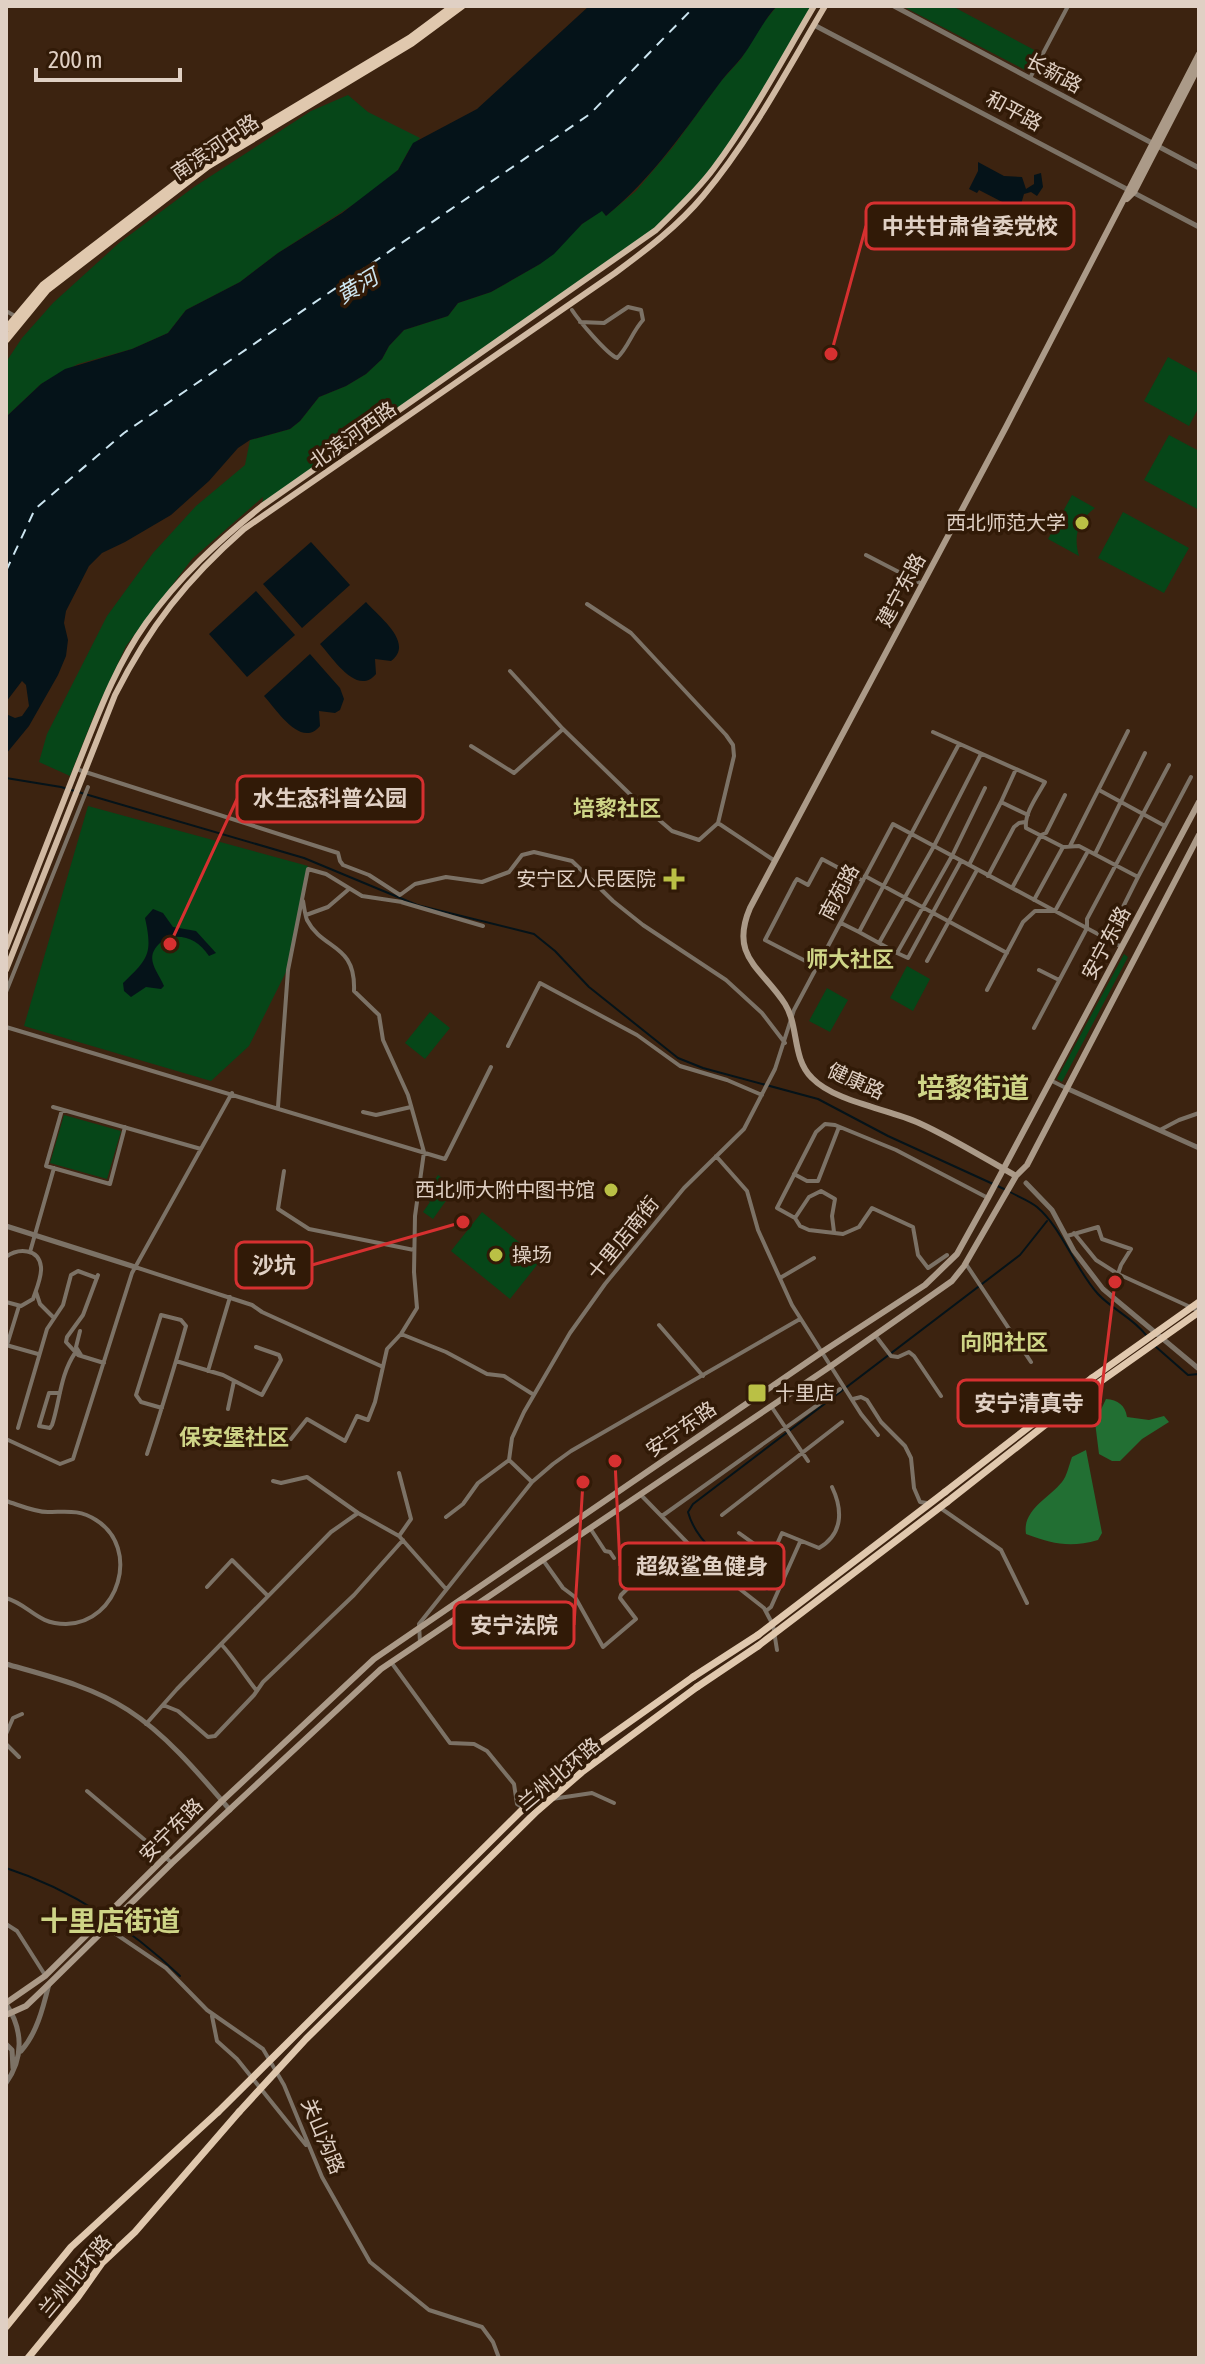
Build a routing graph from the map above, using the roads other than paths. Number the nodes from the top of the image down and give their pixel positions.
1 (453, 6) edge
2 (462, 6) edge
3 (814, 6) edge
4 (825, 6) edge
5 (894, 6) edge
6 (1068, 6) edge
7 (814, 25) junction
8 (1199, 54) edge
9 (1199, 66) edge
10 (1030, 78) junction
11 (1155, 144) junction
12 (1199, 168) edge
13 (1131, 190) junction
14 (1199, 227) edge
15 (572, 310) dead end
16 (6, 311) edge
17 (15, 316) junction
18 (580, 322) junction
19 (6, 329) edge
20 (6, 340) edge
21 (866, 555) dead end
22 (922, 584) junction
23 (587, 604) dead end
24 (510, 671) dead end
25 (563, 729) junction
26 (1128, 731) dead end
27 (933, 732) dead end
28 (959, 744) junction
29 (471, 746) dead end
30 (1145, 753) dead end
31 (981, 754) junction
32 (1169, 765) dead end
33 (1016, 769) junction
34 (80, 771) junction
35 (1191, 777) dead end
36 (88, 787) dead end
37 (985, 788) dead end
38 (1099, 790) junction
39 (71, 794) junction
40 (1065, 795) dead end
41 (1001, 802) junction
42 (1121, 802) junction
43 (1199, 802) edge
44 (1143, 814) junction
45 (1028, 815) junction
46 (1025, 822) junction
47 (718, 823) junction
48 (1165, 826) junction
49 (912, 834) junction
50 (1041, 835) junction
51 (1199, 835) edge
52 (934, 846) junction
53 (1070, 846) junction
54 (1063, 847) junction
55 (1088, 851) junction
56 (1095, 854) junction
57 (952, 856) junction
58 (775, 861) junction
59 (961, 861) junction
60 (969, 865) junction
61 (1116, 865) junction
62 (977, 870) junction
63 (988, 876) junction
64 (1138, 877) junction
65 (864, 879) junction
66 (884, 886) junction
67 (1012, 888) junction
68 (349, 889) junction
69 (905, 898) junction
70 (402, 899) junction
71 (1034, 900) junction
72 (303, 901) junction
73 (923, 907) junction
74 (750, 908) joint
75 (1055, 911) junction
76 (933, 913) junction
77 (306, 915) junction
78 (949, 922) junction
79 (841, 923) junction
80 (483, 926) dead end
81 (1087, 928) junction
82 (859, 932) junction
83 (1107, 939) junction
84 (879, 943) junction
85 (1122, 947) junction
86 (6, 948) edge
87 (897, 953) junction
88 (1007, 953) junction
89 (927, 961) dead end
90 (817, 967) junction
91 (6, 970) edge
92 (1039, 970) dead end
93 (1059, 980) junction
94 (987, 990) dead end
95 (6, 992) edge
96 (792, 1019) junction
97 (6, 1027) edge
98 (1034, 1028) dead end
99 (785, 1043) junction
100 (508, 1046) dead end
101 (491, 1067) dead end
102 (1050, 1080) junction
103 (1066, 1088) junction
104 (232, 1093) junction
105 (762, 1095) junction
106 (53, 1107) dead end
107 (278, 1107) junction
108 (411, 1107) junction
109 (62, 1110) junction
110 (363, 1112) dead end
111 (1199, 1113) edge
112 (125, 1127) junction
113 (839, 1127) junction
114 (1160, 1130) junction
115 (1199, 1148) edge
116 (201, 1149) junction
117 (424, 1152) junction
118 (716, 1156) junction
119 (54, 1168) junction
120 (1004, 1169) junction
121 (284, 1171) dead end
122 (794, 1174) junction
123 (1016, 1176) junction
124 (818, 1181) junction
125 (1026, 1183) joint
126 (821, 1191) junction
127 (990, 1194) junction
128 (795, 1218) junction
129 (6, 1226) edge
130 (34, 1234) junction
131 (834, 1234) junction
132 (1071, 1234) junction
133 (414, 1250) junction
134 (30, 1252) junction
135 (947, 1255) dead end
136 (6, 1257) edge
137 (814, 1258) dead end
138 (965, 1263) junction
139 (135, 1267) junction
140 (1118, 1274) junction
141 (780, 1278) junction
142 (36, 1289) junction
143 (230, 1297) junction
144 (6, 1302) edge
145 (1199, 1302) edge
146 (19, 1306) junction
147 (1199, 1311) edge
148 (54, 1318) junction
149 (800, 1319) junction
150 (659, 1325) dead end
151 (80, 1331) dead end
152 (401, 1334) junction
153 (875, 1335) junction
154 (6, 1345) edge
155 (256, 1347) dead end
156 (822, 1352) junction
157 (38, 1354) junction
158 (78, 1354) junction
159 (176, 1361) junction
160 (1031, 1362) dead end
161 (104, 1363) junction
162 (831, 1366) junction
163 (383, 1367) junction
164 (1199, 1369) edge
165 (208, 1371) junction
166 (703, 1376) junction
167 (234, 1381) junction
168 (1094, 1381) junction
169 (843, 1388) junction
170 (60, 1393) junction
171 (534, 1395) junction
172 (941, 1396) dead end
173 (853, 1399) junction
174 (771, 1406) junction
175 (162, 1408) junction
176 (228, 1409) dead end
177 (842, 1422) dead end
178 (18, 1428) dead end
179 (788, 1430) junction
180 (878, 1435) dead end
181 (6, 1439) edge
182 (291, 1439) dead end
183 (803, 1453) junction
184 (147, 1454) dead end
185 (509, 1460) junction
186 (808, 1461) dead end
187 (399, 1473) dead end
188 (273, 1481) dead end
189 (532, 1482) junction
190 (832, 1487) dead end
191 (640, 1494) junction
192 (6, 1501) edge
193 (358, 1513) junction
194 (722, 1515) dead end
195 (662, 1516) junction
196 (446, 1517) dead end
197 (590, 1528) junction
198 (739, 1533) dead end
199 (401, 1538) junction
200 (800, 1541) junction
201 (771, 1556) junction
202 (614, 1558) dead end
203 (543, 1560) junction
204 (765, 1571) dead end
205 (658, 1585) dead end
206 (207, 1587) dead end
207 (446, 1589) junction
208 (268, 1596) junction
209 (6, 1598) edge
210 (1027, 1603) dead end
211 (766, 1611) junction
212 (418, 1630) junction
213 (420, 1642) junction
214 (221, 1644) junction
215 (777, 1650) dead end
216 (391, 1662) junction
217 (6, 1664) edge
218 (257, 1691) junction
219 (163, 1705) junction
220 (22, 1714) dead end
221 (146, 1724) junction
222 (6, 1734) edge
223 (6, 1744) edge
224 (19, 1757) dead end
225 (87, 1791) dead end
226 (222, 1801) junction
227 (614, 1803) dead end
228 (230, 1810) junction
229 (170, 1861) junction
230 (6, 1924) edge
231 (111, 1924) junction
232 (45, 1976) junction
233 (49, 1984) junction
234 (6, 2004) edge
235 (212, 2013) junction
236 (9, 2014) edge
237 (6, 2044) edge
238 (20, 2052) junction
239 (14, 2071) junction
240 (6, 2083) edge
241 (309, 2147) junction
242 (8, 2324) edge
243 (28, 2358) edge
244 (499, 2358) edge

1 - 17 highway, 南滨河中路
2 - 20 highway, 南滨河中路
3 - 34 main road, 北滨河西路
4 - 7 main road, 北滨河西路
5 - 10 street, 长新路
6 - 10 street
7 - 13 street, 和平路
7 - 34 main road, 北滨河西路
8 - 11 main road, 建宁东路
9 - 11 main road, 建宁东路
10 - 11 street, 长新路
11 - 12 street, 长新路
11 - 13 main road, 建宁东路
13 - 14 street, 和平路
13 - 22 main road, 建宁东路
15 - 18 street
16 - 17 street
17 - 19 highway, 南滨河中路
18 - 18 street
21 - 22 street
22 - 58 main road, 建宁东路
23 - 47 street
24 - 25 street
25 - 29 street
25 - 47 street
26 - 38 street
27 - 28 street
28 - 31 street
28 - 49 street
30 - 42 street
31 - 33 street
31 - 52 street
32 - 44 street
33 - 41 street
33 - 45 street
34 - 39 main road, 北滨河西路
34 - 70 street
35 - 48 street
36 - 95 street
37 - 57 street
38 - 42 street
38 - 53 street
39 - 86 main road, 北滨河西路
39 - 91 main road, 北滨河西路
40 - 50 street
41 - 45 street
41 - 60 street
42 - 44 street
42 - 56 street
43 - 85 main road, 安宁东路
44 - 48 street
44 - 61 street
45 - 46 street
46 - 50 street
46 - 63 street
47 - 58 street
48 - 64 street
49 - 52 street
49 - 65 street, 南苑路
49 - 66 street
50 - 54 street
50 - 67 street
51 - 103 main road, 安宁东路
52 - 57 street
52 - 69 street
53 - 54 street
53 - 55 street
54 - 71 street
55 - 56 street
55 - 75 street
56 - 61 street
57 - 59 street
57 - 73 street
58 - 74 main road, 建宁东路
59 - 60 street
59 - 76 street
60 - 62 street
61 - 64 street
61 - 81 street
62 - 63 street
62 - 78 street
63 - 67 street
64 - 83 street
65 - 66 street
65 - 79 street, 南苑路
65 - 90 street
66 - 69 street
66 - 82 street
67 - 71 street
68 - 70 street
68 - 72 street
68 - 77 street
69 - 73 street
69 - 84 street
70 - 80 street
70 - 99 street
71 - 75 street
72 - 77 street
72 - 107 street
73 - 76 street
73 - 87 street
74 - 96 main road, 健康路
75 - 81 street
75 - 88 street
76 - 78 street
76 - 87 street
77 - 108 street
78 - 88 street
78 - 89 street
79 - 82 street
79 - 90 street, 南苑路
81 - 83 street
81 - 93 street
82 - 84 street
83 - 85 street
84 - 87 street
85 - 102 main road, 安宁东路
88 - 94 street
90 - 96 street, 南苑路
92 - 93 street
93 - 98 street
96 - 99 street, 十里店南街
96 - 120 main road, 健康路
97 - 104 street
99 - 105 street, 十里店南街
100 - 105 street
101 - 117 street
102 - 103 street
102 - 120 main road, 安宁东路
103 - 114 street
103 - 123 main road, 安宁东路
104 - 107 street
104 - 116 street
105 - 118 street, 十里店南街
106 - 109 street
107 - 117 street
108 - 110 street
108 - 117 street
109 - 112 street
109 - 119 street
111 - 114 street
112 - 116 street
112 - 119 street
113 - 122 street
113 - 124 street
113 - 127 street
114 - 115 street
116 - 139 street
117 - 133 street
118 - 141 street
118 - 171 street, 十里店南街
119 - 130 street
120 - 123 main road, 健康路
120 - 127 main road, 安宁东路
121 - 133 street
122 - 124 street
122 - 128 street
123 - 125 street
123 - 138 main road, 安宁东路
124 - 126 street
125 - 132 street
126 - 128 street
126 - 131 street
127 - 156 main road, 安宁东路
128 - 131 street
129 - 130 street
130 - 134 street
130 - 139 street
131 - 135 street
132 - 140 street
132 - 140 street
132 - 164 street
133 - 152 street
134 - 136 street
134 - 142 street
137 - 141 street
138 - 153 main road, 安宁东路
138 - 160 street
139 - 143 street
139 - 161 street
140 - 147 street
141 - 149 street
142 - 146 street
142 - 148 street
143 - 163 street
143 - 165 street
144 - 146 street
145 - 168 highway, 兰州北环路, bridge
146 - 154 street
147 - 168 highway, 兰州北环路, bridge
148 - 157 street
148 - 158 street
149 - 156 street
149 - 166 street
150 - 166 street
151 - 158 street
152 - 163 street
152 - 171 street
153 - 162 main road, 安宁东路
153 - 172 street
154 - 157 street
155 - 167 street
156 - 162 street
156 - 212 main road, 安宁东路
157 - 178 street
158 - 161 street
158 - 170 street
159 - 165 street
159 - 175 street
159 - 175 street
161 - 181 street
162 - 169 street
162 - 174 main road, 安宁东路
163 - 182 street
165 - 167 street
166 - 189 street
167 - 176 street
168 - 242 highway, 兰州北环路, bridge
168 - 243 highway, 兰州北环路, bridge
169 - 173 street
169 - 179 street
170 - 170 street
171 - 185 street, 十里店南街
173 - 180 street
173 - 210 street
174 - 179 street
174 - 191 main road, 安宁东路
175 - 184 street
177 - 183 street
179 - 183 street
179 - 195 street
183 - 186 street
183 - 194 street
185 - 189 street
185 - 196 street
187 - 199 street
188 - 193 street
189 - 207 street
190 - 200 street
191 - 195 street
191 - 197 main road, 安宁东路
192 - 209 street
193 - 199 street
193 - 208 street
195 - 211 street
197 - 202 street
197 - 203 main road, 安宁东路
198 - 201 street
199 - 207 street
199 - 218 street
200 - 201 street
200 - 211 street
201 - 204 street
203 - 205 street
203 - 213 main road, 安宁东路
206 - 208 street
207 - 212 street
208 - 214 street
211 - 215 street
212 - 213 street
212 - 226 main road, 安宁东路
213 - 216 main road, 安宁东路
214 - 218 street
214 - 219 street
216 - 227 street
216 - 228 main road, 安宁东路
217 - 221 street
218 - 219 street
219 - 221 street
220 - 222 street
221 - 226 street
223 - 224 street
225 - 229 street
226 - 228 street
226 - 229 main road, 安宁东路
228 - 229 main road, 安宁东路
229 - 231 main road, 安宁东路
229 - 232 main road, 安宁东路
230 - 232 street
231 - 233 main road, 安宁东路
231 - 235 street, 关山沟路
232 - 234 main road, 安宁东路
233 - 236 main road, 安宁东路
233 - 238 street
234 - 236 street
235 - 241 street
235 - 241 street, 关山沟路
236 - 238 street
237 - 239 street
238 - 239 street
239 - 240 street
241 - 244 street, 关山沟路

